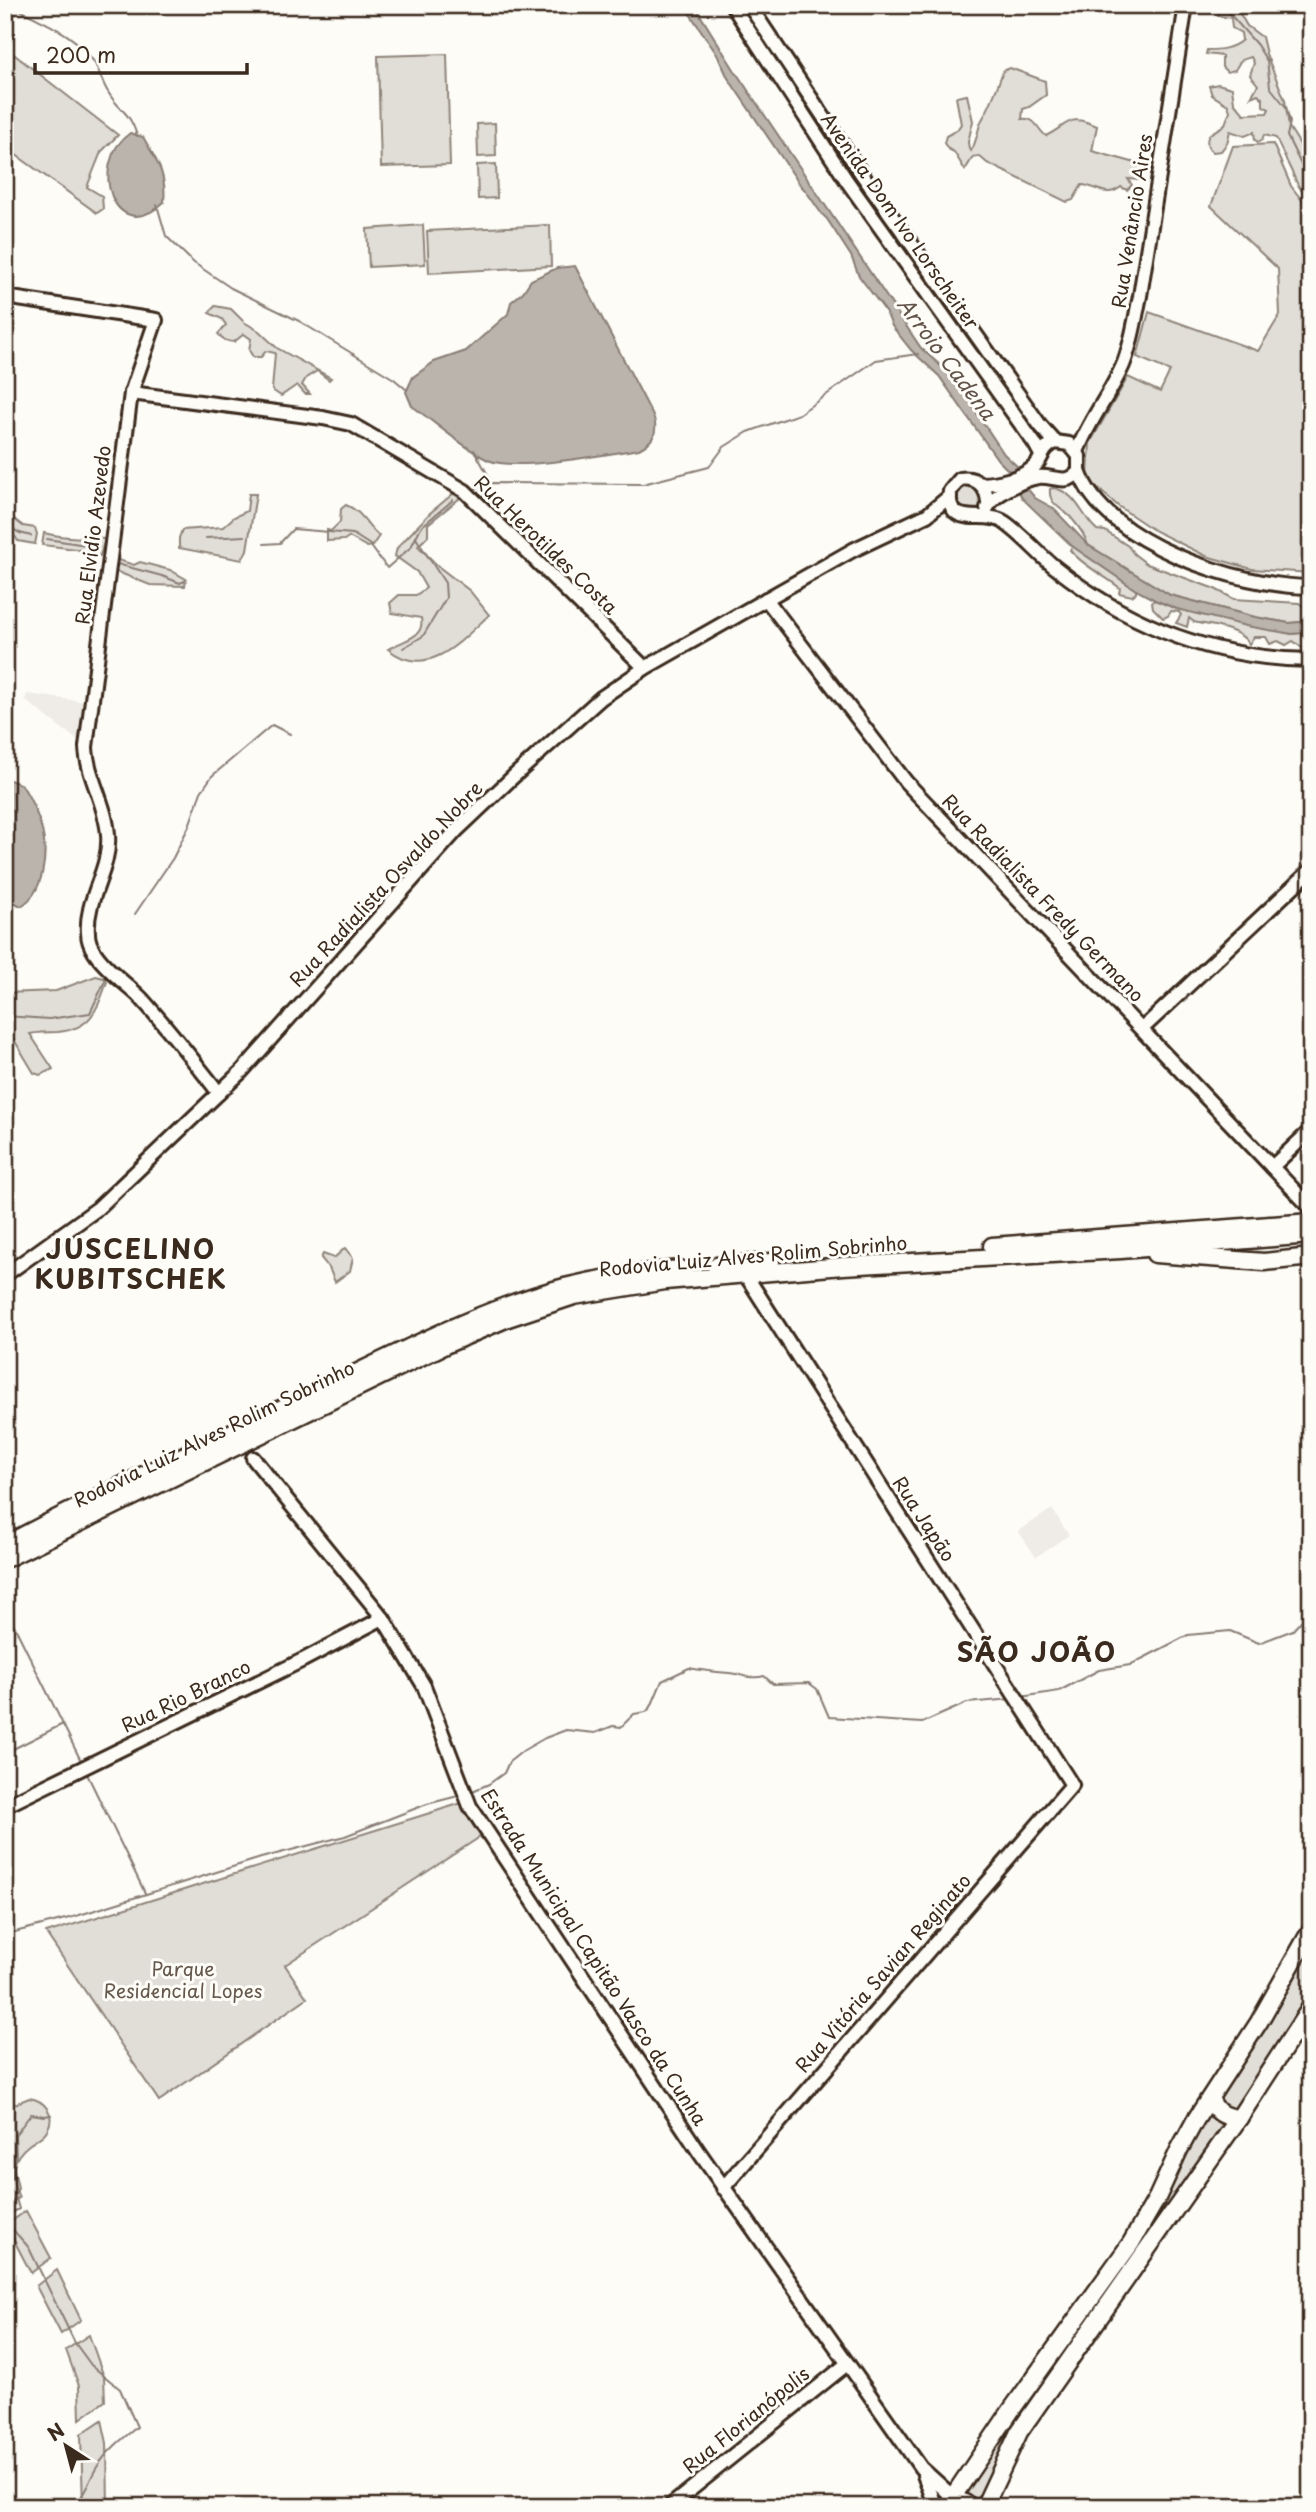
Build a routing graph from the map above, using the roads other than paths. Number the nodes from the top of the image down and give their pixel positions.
1 (732, 5) edge
2 (749, 5) edge
3 (1186, 5) edge
4 (5, 297) edge
5 (131, 393) junction
6 (1084, 432) junction
7 (1060, 442) junction
8 (1077, 452) junction
9 (1040, 458) junction
10 (1079, 471) junction
11 (1030, 475) junction
12 (1050, 478) junction
13 (981, 484) junction
14 (1006, 485) junction
15 (950, 496) junction
16 (988, 503) junction
17 (957, 512) junction
18 (927, 515) junction
19 (980, 516) junction
20 (1311, 587) edge
21 (766, 599) junction
22 (1311, 660) edge
23 (645, 668) junction
24 (1311, 870) edge
25 (1142, 1029) junction
26 (219, 1093) junction
27 (1311, 1130) edge
28 (1272, 1167) junction
29 (1311, 1208) edge
30 (1311, 1215) edge
31 (1311, 1222) edge
32 (1311, 1236) edge
33 (1109, 1238) junction
34 (1121, 1250) junction
35 (1311, 1257) edge
36 (745, 1274) junction
37 (5, 1275) edge
38 (253, 1458) dead end
39 (5, 1545) edge
40 (5, 1559) edge
41 (383, 1618) junction
42 (1072, 1784) joint
43 (5, 1806) edge
44 (1311, 1930) edge
45 (1311, 2007) edge
46 (1210, 2098) junction
47 (1239, 2118) junction
48 (723, 2188) junction
49 (847, 2364) junction
50 (921, 2468) junction
51 (950, 2502) edge
52 (669, 2507) edge
53 (936, 2507) edge
54 (972, 2507) edge
55 (984, 2507) edge

1 - 9 street, Avenida Dom Ivo Lorscheiter
2 - 7 street, Avenida Dom Ivo Lorscheiter
3 - 6 street, Rua Venâncio Aires
4 - 5 street, Rua Elvidio Azevedo
5 - 23 street, Rua Herotildes Costa
5 - 26 street, Rua Elvidio Azevedo
6 - 7 street, Rua Venâncio Aires
6 - 8 street, Rua Venâncio Aires
7 - 8 street
7 - 9 street
8 - 10 street
9 - 11 street
9 - 12 street
10 - 12 street
10 - 20 street
11 - 12 street
11 - 14 street
13 - 14 street
13 - 15 street
13 - 16 street
14 - 16 street
15 - 17 street
15 - 18 street, Rua Radialista Osvaldo Nobre
16 - 19 street
17 - 18 street, Rua Radialista Osvaldo Nobre
17 - 19 street
18 - 21 street, Rua Radialista Osvaldo Nobre
19 - 22 street
21 - 23 street, Rua Radialista Osvaldo Nobre
21 - 25 street, Rua Radialista Fredy Germano
23 - 26 street, Rua Radialista Osvaldo Nobre
24 - 25 street
25 - 28 street, Rua Radialista Fredy Germano
26 - 37 street, Rua Radialista Osvaldo Nobre
27 - 28 street
28 - 29 street, Rua Radialista Fredy Germano
30 - 33 highway
31 - 33 highway, Rodovia Luiz Alves Rolim Sobrinho
32 - 34 highway, Rodovia Luiz Alves Rolim Sobrinho
33 - 39 highway, Rodovia Luiz Alves Rolim Sobrinho
34 - 35 highway
34 - 36 highway, Rodovia Luiz Alves Rolim Sobrinho
36 - 40 highway, Rodovia Luiz Alves Rolim Sobrinho
36 - 42 street, Rua Japão
38 - 41 street, Estrada Municipal Capitão Vasco da Cunha
41 - 43 street, Rua Rio Branco
41 - 48 street, Estrada Municipal Capitão Vasco da Cunha
42 - 48 street, Rua Vitória Savian Reginato
44 - 46 highway
45 - 47 highway
46 - 47 highway
46 - 51 highway
47 - 55 highway
48 - 49 street, Estrada Municipal Capitão Vasco da Cunha
49 - 50 street, Estrada Municipal Capitão Vasco da Cunha
49 - 52 street, Rua Florianópolis
50 - 51 street, Estrada Municipal Capitão Vasco da Cunha
50 - 53 street, Estrada Municipal Capitão Vasco da Cunha
51 - 54 highway

